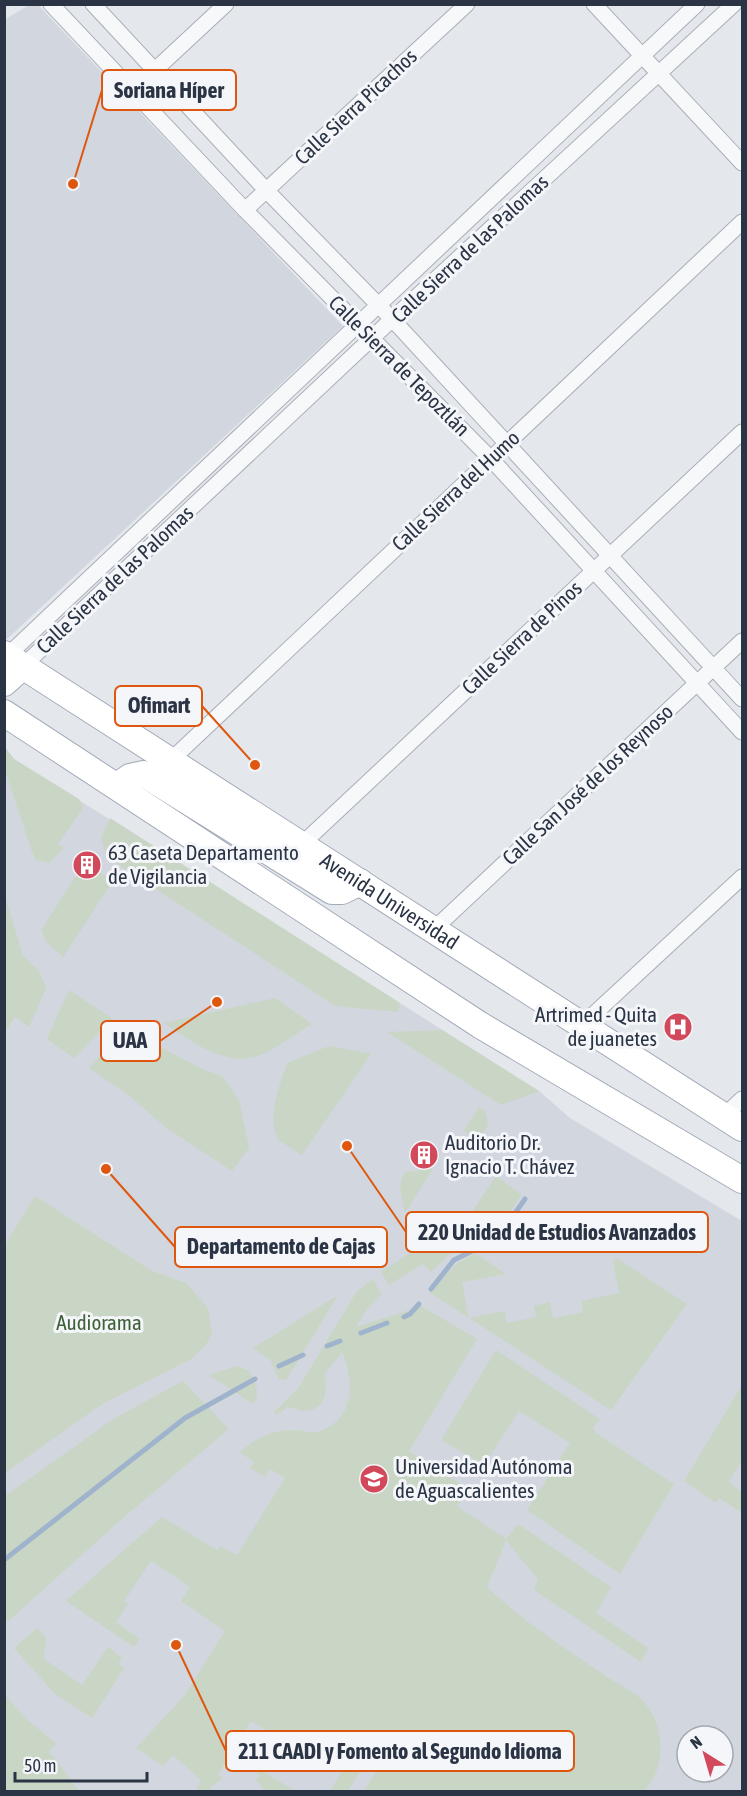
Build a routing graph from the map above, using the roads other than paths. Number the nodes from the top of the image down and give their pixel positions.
1 (51, 4) edge
2 (93, 4) edge
3 (226, 4) edge
4 (467, 4) edge
5 (594, 4) edge
6 (697, 4) edge
7 (734, 4) edge
8 (641, 57) junction
9 (155, 70) junction
10 (659, 75) junction
11 (742, 164) edge
12 (266, 190) junction
13 (245, 210) junction
14 (742, 222) edge
15 (378, 305) junction
16 (393, 320) junction
17 (358, 324) junction
18 (373, 337) junction
19 (742, 432) edge
20 (507, 443) junction
21 (491, 459) junction
22 (611, 555) junction
23 (595, 570) junction
24 (742, 641) edge
25 (10, 665) edge
26 (714, 668) junction
27 (696, 684) junction
28 (742, 699) edge
29 (4, 713) edge
30 (742, 732) edge
31 (170, 761) junction
32 (117, 786) junction
33 (301, 845) junction
34 (742, 877) edge
35 (360, 882) junction
36 (433, 930) junction
37 (581, 1026) junction
38 (742, 1099) edge
39 (733, 1122) edge
40 (731, 1168) edge
41 (742, 1180) edge

1 - 13 street, Calle Sierra de Tepoztlán
2 - 9 street, Calle Sierra de Tepoztlán
3 - 9 street
4 - 12 street, Calle Sierra Picachos
5 - 8 street
6 - 8 street, Calle Sierra de las Palomas
7 - 10 street, Calle Sierra de las Palomas
8 - 10 street
8 - 15 street, Calle Sierra de las Palomas
9 - 12 street, Calle Sierra de Tepoztlán
10 - 11 street
10 - 16 street, Calle Sierra de las Palomas
12 - 13 street, Calle Sierra Picachos
12 - 15 street, Calle Sierra de Tepoztlán
13 - 17 street, Calle Sierra de Tepoztlán
14 - 20 street, Calle Sierra del Humo
15 - 16 street, Calle Sierra de Tepoztlán
15 - 17 street, Calle Sierra de las Palomas
16 - 18 street, Calle Sierra de las Palomas
16 - 20 street, Calle Sierra de Tepoztlán
17 - 18 street, Calle Sierra de Tepoztlán
17 - 25 street, Calle Sierra de las Palomas
18 - 21 street, Calle Sierra de Tepoztlán
18 - 25 street, Calle Sierra de las Palomas
19 - 22 street, Calle Sierra de Pinos
20 - 21 street, Calle Sierra del Humo
20 - 22 street, Calle Sierra de Tepoztlán
21 - 23 street, Calle Sierra de Tepoztlán
21 - 31 street, Calle Sierra del Humo
22 - 23 street, Calle Sierra de Pinos
22 - 26 street, Calle Sierra de Tepoztlán
23 - 27 street, Calle Sierra de Tepoztlán
23 - 33 street, Calle Sierra de Pinos
24 - 26 street, Calle San José de los Reynoso
25 - 31 main road, Avenida Universidad
26 - 27 street, Calle San José de los Reynoso
26 - 28 street, Calle Sierra de Tepoztlán
27 - 30 street, Calle Sierra de Tepoztlán
27 - 36 street, Calle San José de los Reynoso
29 - 32 main road
31 - 33 main road, Avenida Universidad
32 - 35 main road
32 - 40 main road
33 - 35 main road, Avenida Universidad
34 - 37 street
35 - 36 main road, Avenida Universidad
36 - 37 main road, Avenida Universidad
37 - 39 main road, Avenida Universidad
38 - 39 street
40 - 41 main road

